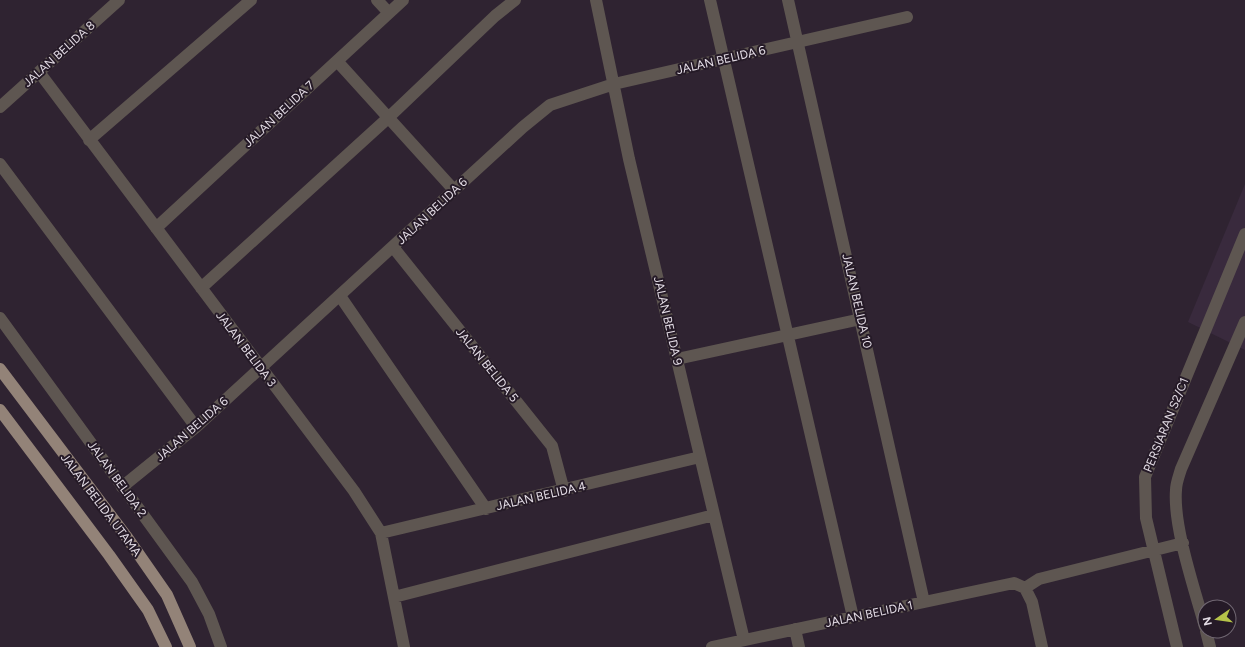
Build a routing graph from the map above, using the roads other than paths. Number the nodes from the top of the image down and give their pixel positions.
1 (119, 0) edge
2 (251, 0) edge
3 (377, 0) edge
4 (403, 0) edge
5 (515, 0) edge
6 (596, 0) edge
7 (710, 0) edge
8 (788, 0) edge
9 (388, 13) junction
10 (907, 17) dead end
11 (797, 42) junction
12 (724, 59) junction
13 (337, 61) junction
14 (39, 72) junction
15 (614, 84) junction
16 (0, 107) edge
17 (388, 118) junction
18 (90, 140) junction
19 (0, 164) edge
20 (454, 190) junction
21 (156, 228) junction
22 (1245, 234) edge
23 (393, 247) junction
24 (201, 288) junction
25 (340, 296) junction
26 (0, 318) edge
27 (861, 319) junction
28 (1245, 322) edge
29 (789, 335) junction
30 (677, 359) junction
31 (260, 368) junction
32 (0, 369) edge
33 (0, 410) edge
34 (196, 427) junction
35 (700, 457) junction
36 (122, 487) junction
37 (564, 491) junction
38 (486, 509) junction
39 (714, 515) junction
40 (381, 533) junction
41 (1183, 543) junction
42 (1152, 551) junction
43 (1025, 588) junction
44 (394, 597) junction
45 (1198, 599) edge
46 (924, 602) junction
47 (853, 617) junction
48 (795, 629) junction
49 (744, 640) junction
50 (166, 647) edge
51 (190, 647) edge
52 (221, 647) edge
53 (404, 647) edge
54 (712, 647) edge
55 (799, 647) edge
56 (1042, 647) edge
57 (1177, 647) edge

1 - 14 street, JALAN BELIDA 8
2 - 18 street
3 - 9 street
4 - 9 street, JALAN BELIDA 7
5 - 17 street
6 - 15 street, JALAN BELIDA 9
7 - 12 street
8 - 11 street, JALAN BELIDA 10
9 - 13 street, JALAN BELIDA 7
10 - 11 street, JALAN BELIDA 6
11 - 12 street, JALAN BELIDA 6
11 - 27 street, JALAN BELIDA 10
12 - 15 street, JALAN BELIDA 6
12 - 29 street
13 - 17 street
13 - 21 street, JALAN BELIDA 7
14 - 16 street, JALAN BELIDA 8
14 - 18 street, JALAN BELIDA 3
15 - 20 street, JALAN BELIDA 6
15 - 30 street, JALAN BELIDA 9
17 - 20 street
17 - 24 street
18 - 21 street, JALAN BELIDA 3
19 - 34 street
20 - 23 street, JALAN BELIDA 6
21 - 24 street, JALAN BELIDA 3
22 - 42 street, PERSIARAN S2/C1
23 - 25 street, JALAN BELIDA 6
23 - 37 street, JALAN BELIDA 5
24 - 31 street, JALAN BELIDA 3
25 - 31 street, JALAN BELIDA 6
25 - 38 street
26 - 36 street, JALAN BELIDA 2
27 - 29 street
27 - 46 street, JALAN BELIDA 10
28 - 41 street
29 - 30 street
29 - 47 street
30 - 35 street, JALAN BELIDA 9
31 - 34 street, JALAN BELIDA 6
31 - 40 street, JALAN BELIDA 3
32 - 51 main road, JALAN BELIDA UTAMA
33 - 50 main road, JALAN BELIDA UTAMA
34 - 36 street, JALAN BELIDA 6
35 - 37 street, JALAN BELIDA 4
35 - 39 street, JALAN BELIDA 9
36 - 52 street, JALAN BELIDA 2
37 - 38 street, JALAN BELIDA 4
38 - 40 street, JALAN BELIDA 4
39 - 44 street
39 - 49 street, JALAN BELIDA 9
40 - 44 street, JALAN BELIDA 3
41 - 42 street
41 - 45 street
42 - 43 street
42 - 57 street, PERSIARAN S2/C1
43 - 46 street, JALAN BELIDA 1
43 - 56 street
44 - 53 street, JALAN BELIDA 3
46 - 47 street, JALAN BELIDA 1
47 - 48 street, JALAN BELIDA 1
48 - 49 street, JALAN BELIDA 1
48 - 55 street
49 - 54 street, JALAN BELIDA 1

